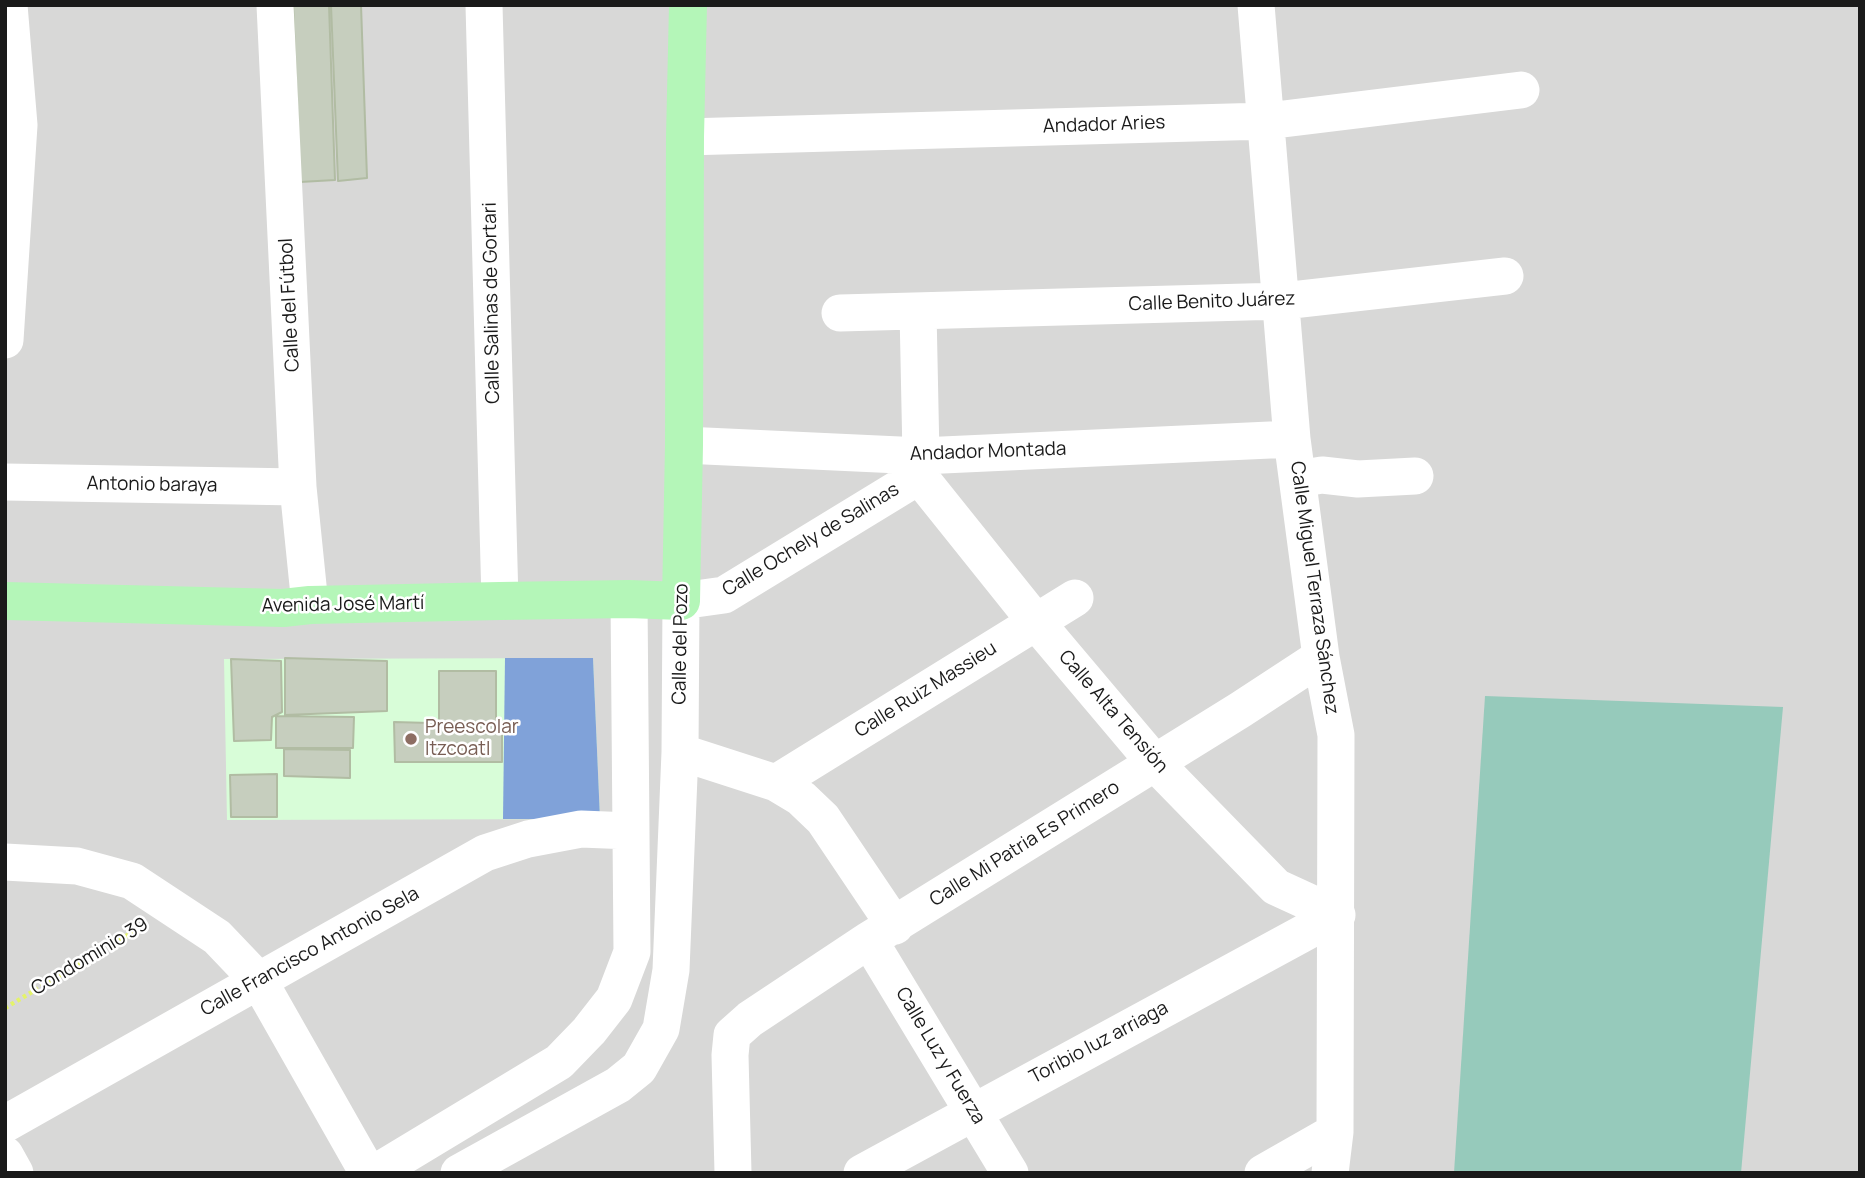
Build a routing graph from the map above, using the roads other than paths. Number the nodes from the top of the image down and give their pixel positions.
1 (9, 5) edge
2 (275, 5) edge
3 (484, 5) edge
4 (688, 5) edge
5 (1256, 5) edge
6 (1521, 90) dead end
7 (1267, 121) junction
8 (685, 137) junction
9 (1504, 276) dead end
10 (1283, 301) junction
11 (918, 311) junction
12 (840, 313) dead end
13 (5, 340) edge
14 (1292, 439) junction
15 (684, 445) junction
16 (920, 466) junction
17 (1415, 477) dead end
18 (1298, 479) junction
19 (5, 482) edge
20 (298, 487) junction
21 (1075, 598) dead end
22 (629, 599) junction
23 (5, 601) edge
24 (500, 601) junction
25 (681, 601) junction
26 (310, 605) junction
27 (1036, 622) junction
28 (1321, 657) junction
29 (680, 752) junction
30 (1155, 763) junction
31 (776, 783) junction
32 (631, 831) junction
33 (11, 865) edge
34 (1337, 915) junction
35 (882, 933) junction
36 (259, 981) junction
37 (974, 1111) junction
38 (5, 1124) edge
39 (1335, 1132) junction
40 (5, 1155) edge
41 (15, 1173) edge
42 (368, 1173) edge
43 (375, 1173) edge
44 (460, 1173) edge
45 (733, 1173) edge
46 (862, 1173) edge
47 (1010, 1173) edge
48 (1263, 1173) edge
49 (1330, 1173) edge

1 - 13 street
2 - 20 street, Calle del Fútbol
3 - 24 street, Calle Salinas de Gortari
4 - 8 main road, Calle del Pozo
5 - 7 street, Calle Miguel Terraza Sánchez
6 - 7 street, Andador Aries
7 - 8 street, Andador Aries
7 - 10 street, Calle Miguel Terraza Sánchez
8 - 15 main road, Calle del Pozo
9 - 10 street, Calle Benito Juárez
10 - 11 street, Calle Benito Juárez
10 - 14 street, Calle Miguel Terraza Sánchez
11 - 12 street, Calle Benito Juárez
11 - 16 street
14 - 16 street, Andador Montada
14 - 18 street, Calle Miguel Terraza Sánchez
15 - 16 street, Andador Montada
15 - 25 main road, Calle del Pozo
16 - 25 street, Calle Ochely de Salinas
16 - 27 street, Calle Alta Tensión
17 - 18 street
18 - 28 street, Calle Miguel Terraza Sánchez
19 - 20 street, Antonio baraya
20 - 26 street, Calle del Fútbol
21 - 27 street, Calle Ruiz Massieu
22 - 24 main road, Avenida José Martí
22 - 25 main road, Avenida José Martí
22 - 32 street
23 - 26 main road, Avenida José Martí
24 - 26 main road, Avenida José Martí
25 - 29 street, Calle del Pozo
27 - 30 street, Calle Alta Tensión
27 - 31 street, Calle Ruiz Massieu
28 - 30 street, Calle Mi Patria Es Primero
28 - 34 street, Calle Miguel Terraza Sánchez
29 - 31 street, Calle Luz y Fuerza
29 - 44 street, Calle del Pozo
30 - 34 street, Calle Alta Tensión
30 - 35 street, Calle Mi Patria Es Primero
31 - 35 street, Calle Luz y Fuerza
32 - 36 street, Calle Francisco Antonio Sela
32 - 43 street
33 - 36 street
34 - 37 street, Toribio luz arriaga
34 - 39 street, Calle Miguel Terraza Sánchez
35 - 37 street, Calle Luz y Fuerza
35 - 45 street, Calle Mi Patria Es Primero
36 - 38 street, Calle Francisco Antonio Sela
36 - 42 street
37 - 46 street, Toribio luz arriaga
37 - 47 street, Calle Luz y Fuerza
39 - 48 street
39 - 49 street, Calle Miguel Terraza Sánchez
40 - 41 street

